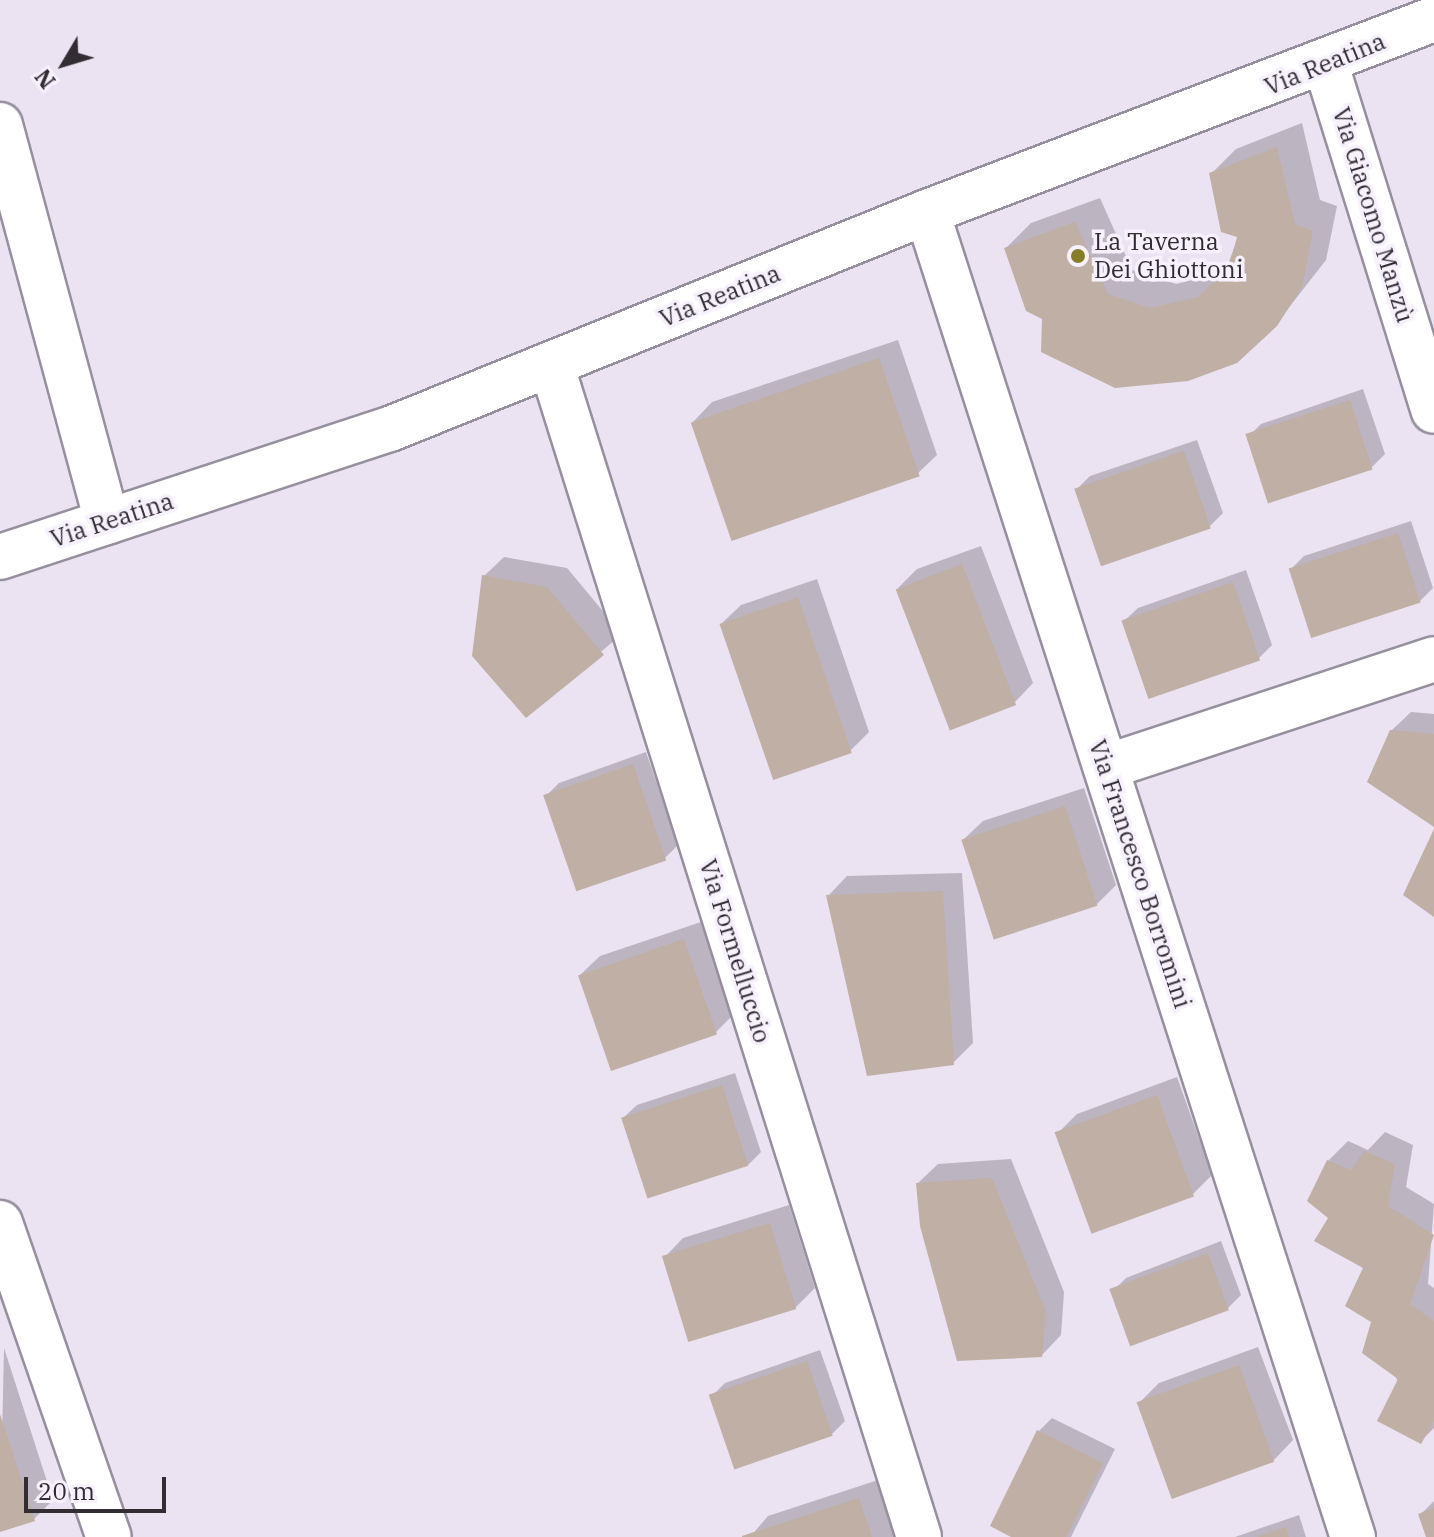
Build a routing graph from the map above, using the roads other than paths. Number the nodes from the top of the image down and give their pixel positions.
1 (1434, 19) edge
2 (1326, 65) junction
3 (0, 125) edge
4 (927, 212) junction
5 (551, 364) junction
6 (1434, 411) edge
7 (107, 522) junction
8 (0, 557) edge
9 (1434, 659) edge
10 (1106, 767) junction
11 (0, 1223) edge
12 (109, 1537) edge
13 (919, 1537) edge
14 (1353, 1537) edge

1 - 2 street, Via Reatina
2 - 4 street, Via Reatina
2 - 6 street, Via Giacomo Manzù
3 - 7 street
4 - 5 street, Via Reatina
4 - 10 street, Via Francesco Borromini
5 - 7 street, Via Reatina
5 - 13 street, Via Formelluccio
7 - 8 street, Via Reatina
9 - 10 street
10 - 14 street, Via Francesco Borromini
11 - 12 street

